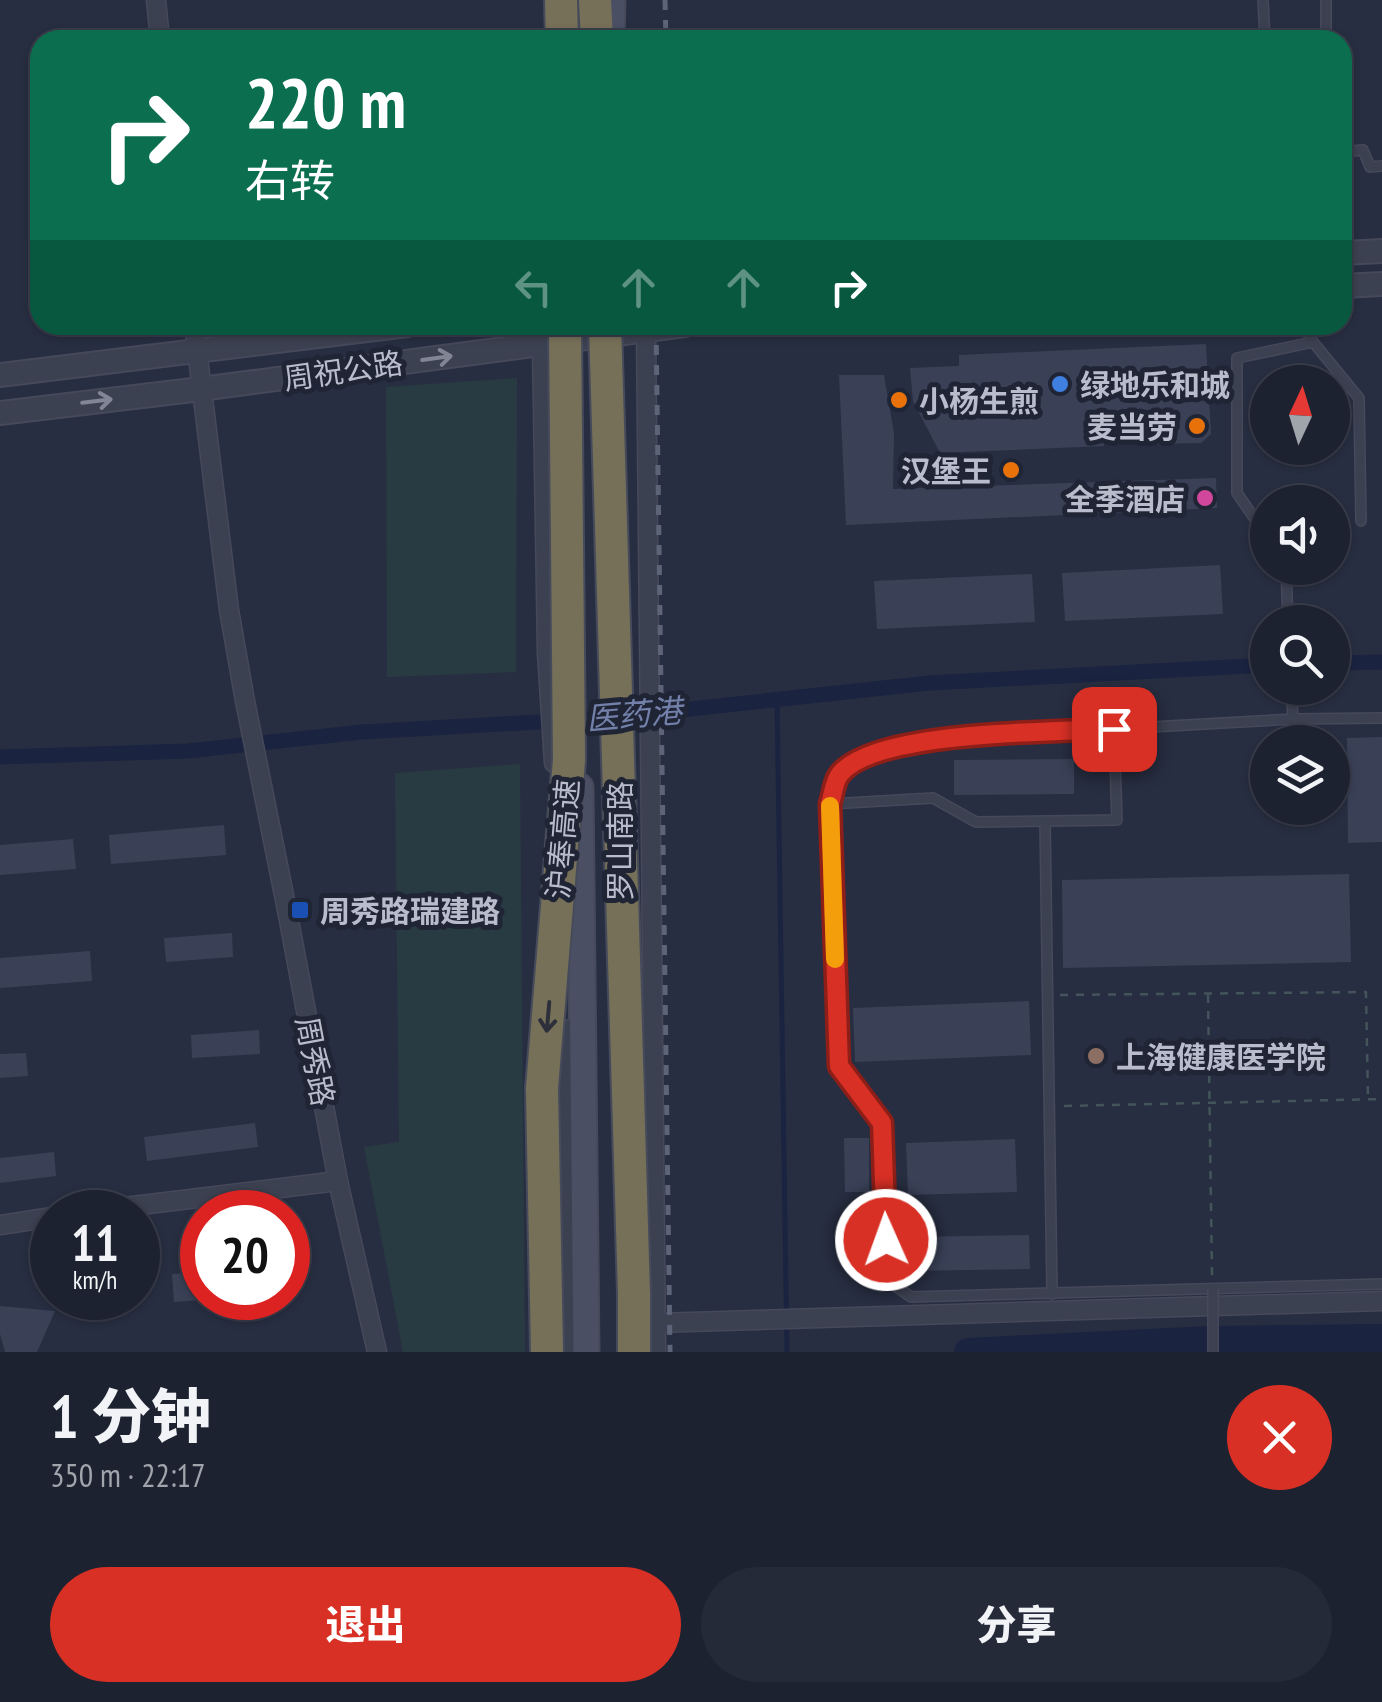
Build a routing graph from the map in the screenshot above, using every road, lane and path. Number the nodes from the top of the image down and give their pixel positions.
1 (156, 0) edge
2 (558, 0) edge
3 (595, 0) edge
4 (612, 0) edge
5 (1263, 0) edge
6 (1326, 0) edge
7 (159, 30) edge
8 (559, 30) edge
9 (596, 30) edge
10 (611, 30) edge
11 (1264, 30) edge
12 (1326, 30) edge
13 (1352, 151) edge
14 (1382, 166) edge
15 (1382, 251) edge
16 (1352, 252) edge
17 (1382, 284) edge
18 (1352, 286) edge
19 (195, 335) edge
20 (327, 335) edge
21 (550, 335) edge
22 (563, 335) edge
23 (563, 335) edge
24 (563, 335) edge
25 (607, 335) edge
26 (607, 335) edge
27 (646, 335) edge
28 (1188, 335) edge
29 (1229, 335) dead end
30 (1309, 335) edge
31 (1314, 342) junction
32 (197, 351) junction
33 (0, 375) edge
34 (202, 390) junction
35 (0, 413) edge
36 (1250, 511) edge
37 (1362, 522) dead end
38 (1292, 705) edge
39 (1382, 718) edge
40 (1293, 719) junction
41 (1114, 729) junction
42 (567, 760) junction
43 (830, 804) junction
44 (1045, 821) junction
45 (1208, 993) junction
46 (1048, 995) junction
47 (1368, 1100) junction
48 (1382, 1100) edge
49 (1210, 1103) junction
50 (1051, 1106) junction
51 (338, 1181) junction
52 (160, 1203) edge
53 (30, 1220) edge
54 (0, 1225) edge
55 (1382, 1284) edge
56 (1212, 1289) junction
57 (1052, 1294) junction
58 (1382, 1301) edge
59 (656, 1323) junction
60 (377, 1352) edge
61 (547, 1352) edge
62 (566, 1352) edge
63 (586, 1352) edge
64 (621, 1352) edge
65 (634, 1352) edge
66 (656, 1352) edge
67 (1214, 1352) edge

1 - 7 street
2 - 8 highway
3 - 9 highway
4 - 10 main road
5 - 11 lane
6 - 12 lane
13 - 14 lane
15 - 16 street
17 - 18 street
19 - 32 street
20 - 32 street, 周祝公路
34 -> 21 street, 周祝公路
22 - 42 main road
23 - 42 street, 罗山南路
24 -> 61 highway, 沪奉高速, bridge
25 - 64 main road, 罗山南路, bridge
26 - 65 highway, 沪奉高速, bridge
27 - 59 street, 罗山南路
28 - 29 path
30 - 31 lane
31 - 36 lane
31 - 37 lane
32 - 33 street, 周祝公路
32 - 34 street
35 -> 34 street, 周祝公路
34 - 51 street, 周秀路
38 - 40 lane
39 - 40 lane
40 - 41 lane
41 - 43 lane
41 - 44 lane
42 - 62 street, 罗山南路
42 - 63 main road, 罗山南路
43 - 44 lane
43 - 57 lane
44 - 46 lane
45 - 46 path
45 - 47 path
45 - 49 path
46 - 50 lane
47 - 48 path
47 - 49 path
49 - 50 path
49 - 56 path
50 - 57 lane
51 - 52 street
51 - 60 street, 周秀路
53 - 54 street
55 - 56 lane
56 - 57 lane
56 - 67 lane, bridge
58 - 59 street
59 - 66 street, 罗山南路

